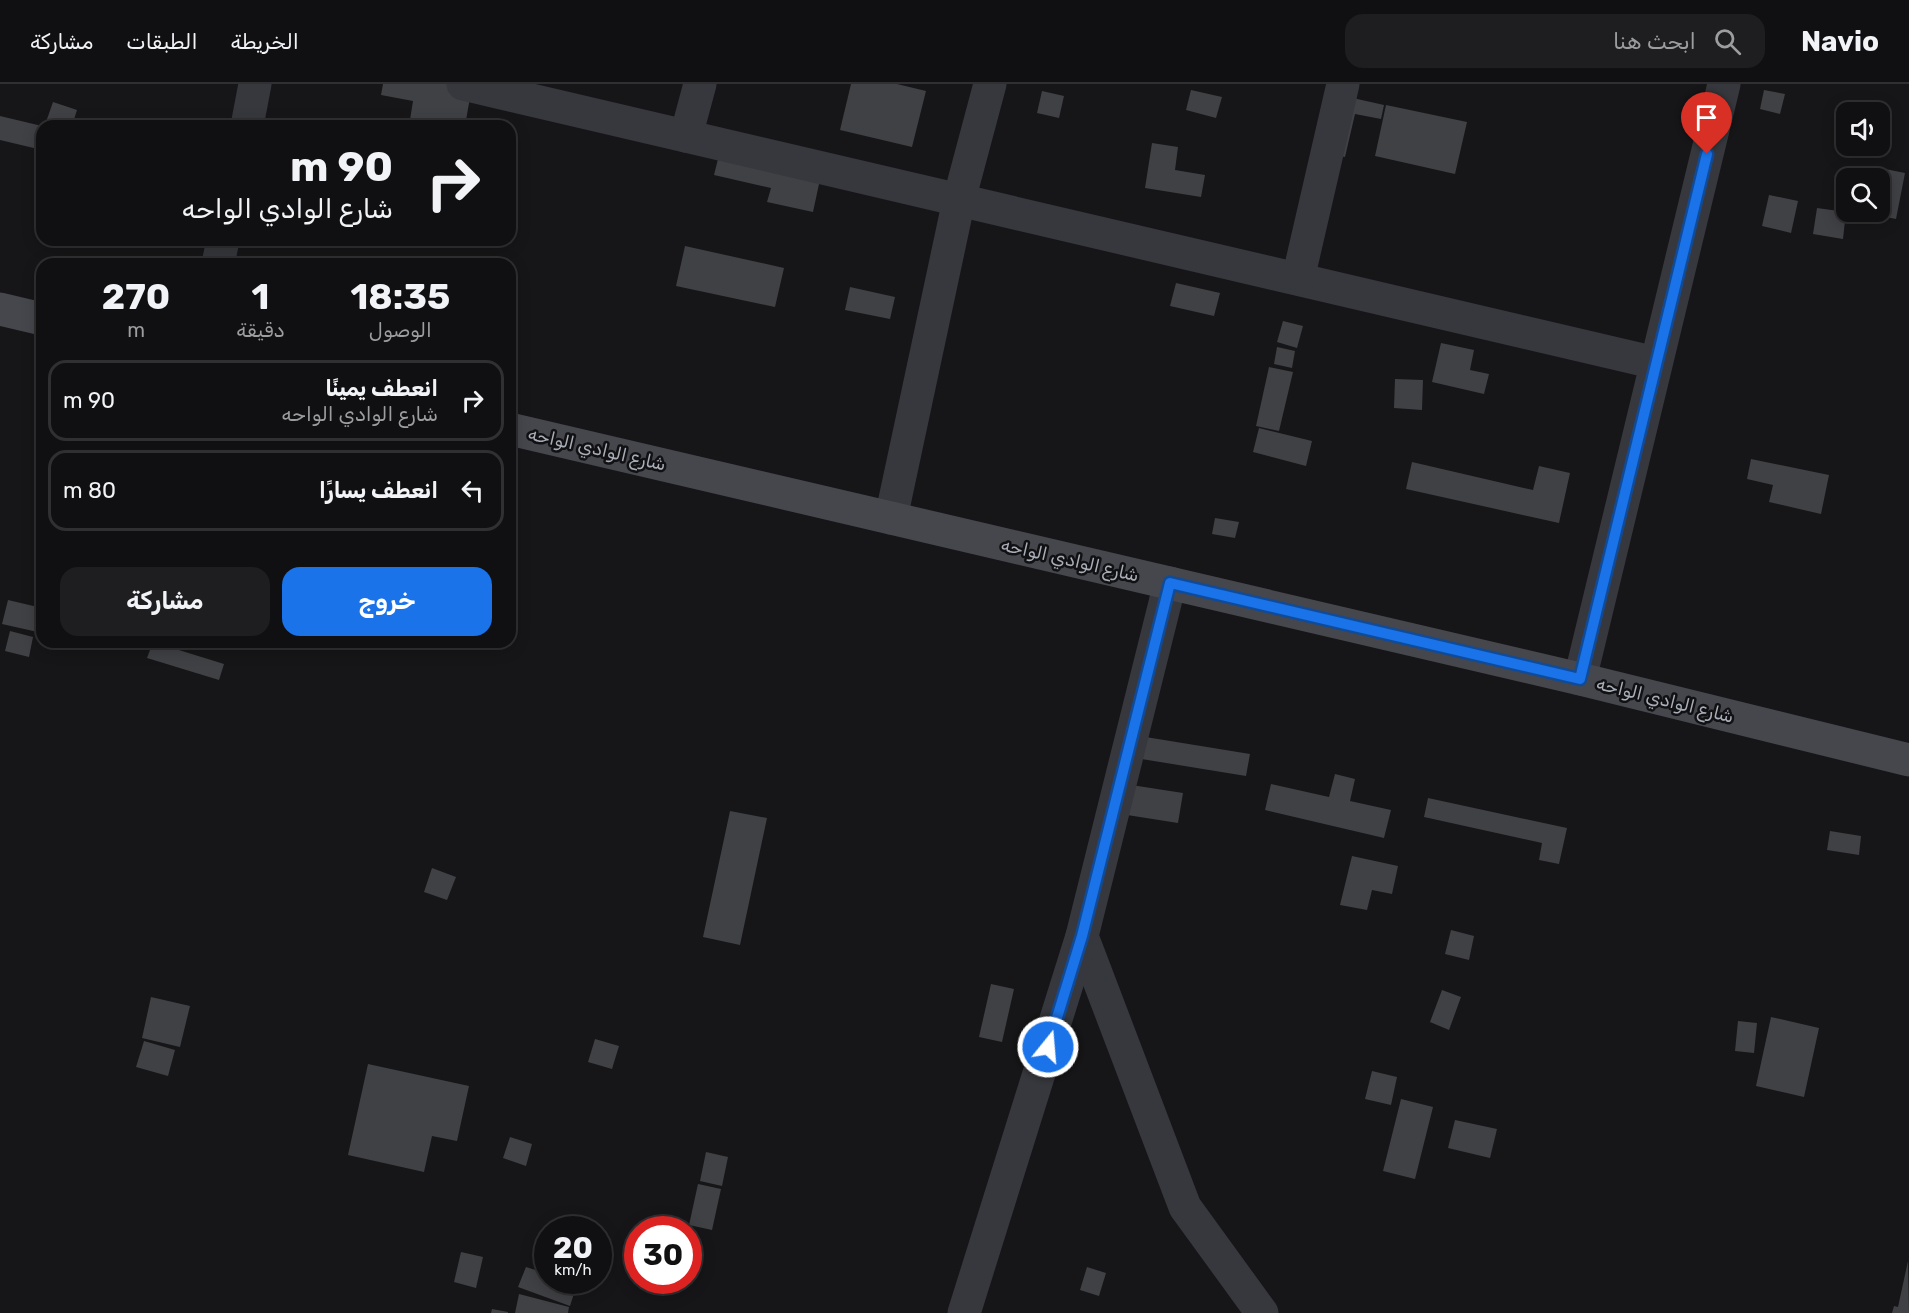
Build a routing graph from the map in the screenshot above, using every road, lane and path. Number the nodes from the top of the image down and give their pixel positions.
1 (255, 84) edge
2 (463, 84) edge
3 (700, 84) edge
4 (990, 84) edge
5 (1343, 84) edge
6 (1724, 84) edge
7 (534, 92) edge
8 (248, 120) edge
9 (686, 136) junction
10 (958, 200) junction
11 (1298, 279) junction
12 (0, 309) edge
13 (36, 318) edge
14 (1656, 363) junction
15 (516, 430) edge
16 (891, 518) junction
17 (1170, 583) junction
18 (1580, 679) junction
19 (1909, 760) edge
20 (1082, 936) junction
21 (964, 1313) edge
22 (1262, 1313) edge

1 - 8 street
2 - 7 street
3 - 9 street
4 - 10 street
5 - 11 street
6 - 14 street
7 - 9 street
9 - 10 street
10 - 11 street
10 - 16 street
11 - 14 street
12 - 13 main road
14 - 18 street
15 - 16 main road, شارع الوادي الواحه
16 - 17 main road, شارع الوادي الواحه
17 - 18 main road, شارع الوادي الواحه
17 - 20 street
18 - 19 main road, شارع الوادي الواحه
20 - 21 street
20 - 22 street

